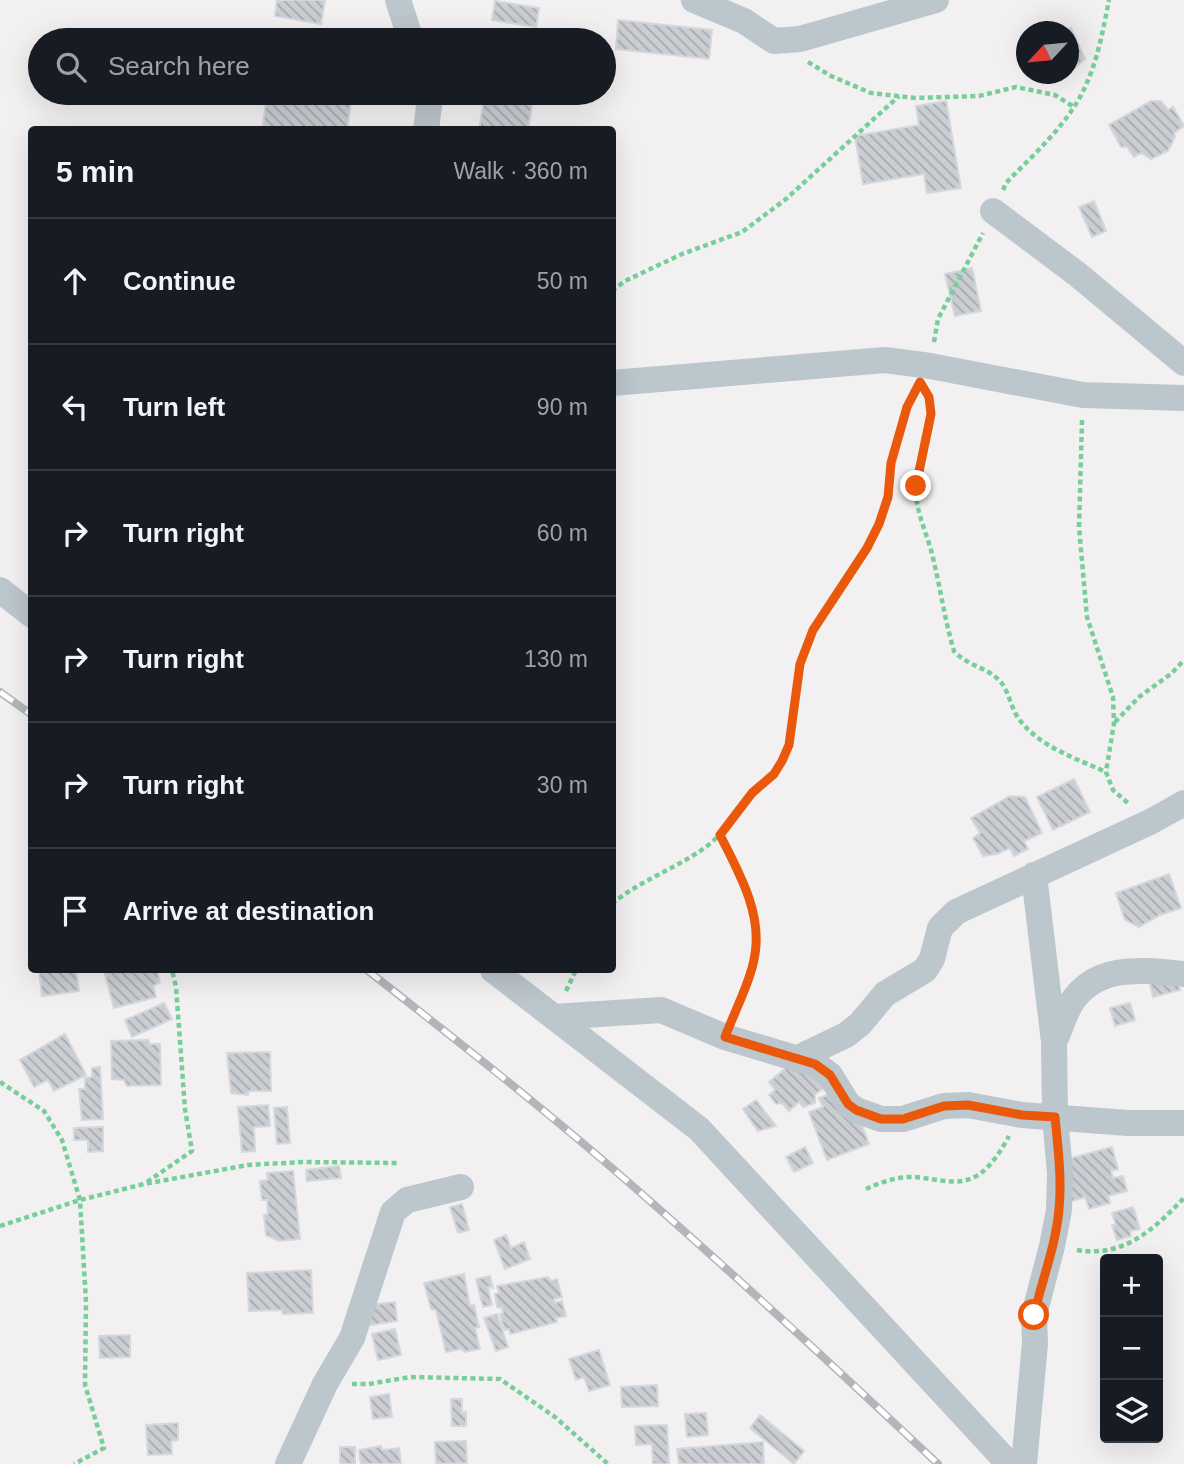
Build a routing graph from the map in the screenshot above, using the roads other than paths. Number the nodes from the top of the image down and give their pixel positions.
1 (398, 0) edge
2 (695, 0) edge
3 (936, 0) edge
4 (407, 28) edge
5 (429, 105) edge
6 (426, 126) edge
7 (993, 211) road end
8 (1184, 363) edge
9 (616, 383) edge
10 (1184, 398) edge
11 (0, 590) edge
12 (28, 612) edge
13 (1184, 803) edge
14 (1034, 875) junction
15 (496, 973) edge
16 (1184, 974) edge
17 (554, 1017) junction
18 (1054, 1042) junction
19 (798, 1058) junction
20 (1055, 1117) junction
21 (1184, 1123) edge
22 (461, 1187) dead end
23 (288, 1464) edge
24 (1009, 1464) edge
25 (1024, 1464) edge

1 - 4 street
2 - 3 street
5 - 6 street
7 - 8 street
9 - 10 street
11 - 12 street
13 - 14 street
14 - 18 street
14 - 19 street
15 - 17 street
16 - 18 street
17 - 19 street
17 - 24 street
18 - 20 street
19 - 20 street
20 - 21 street
20 - 25 street
22 - 23 street

